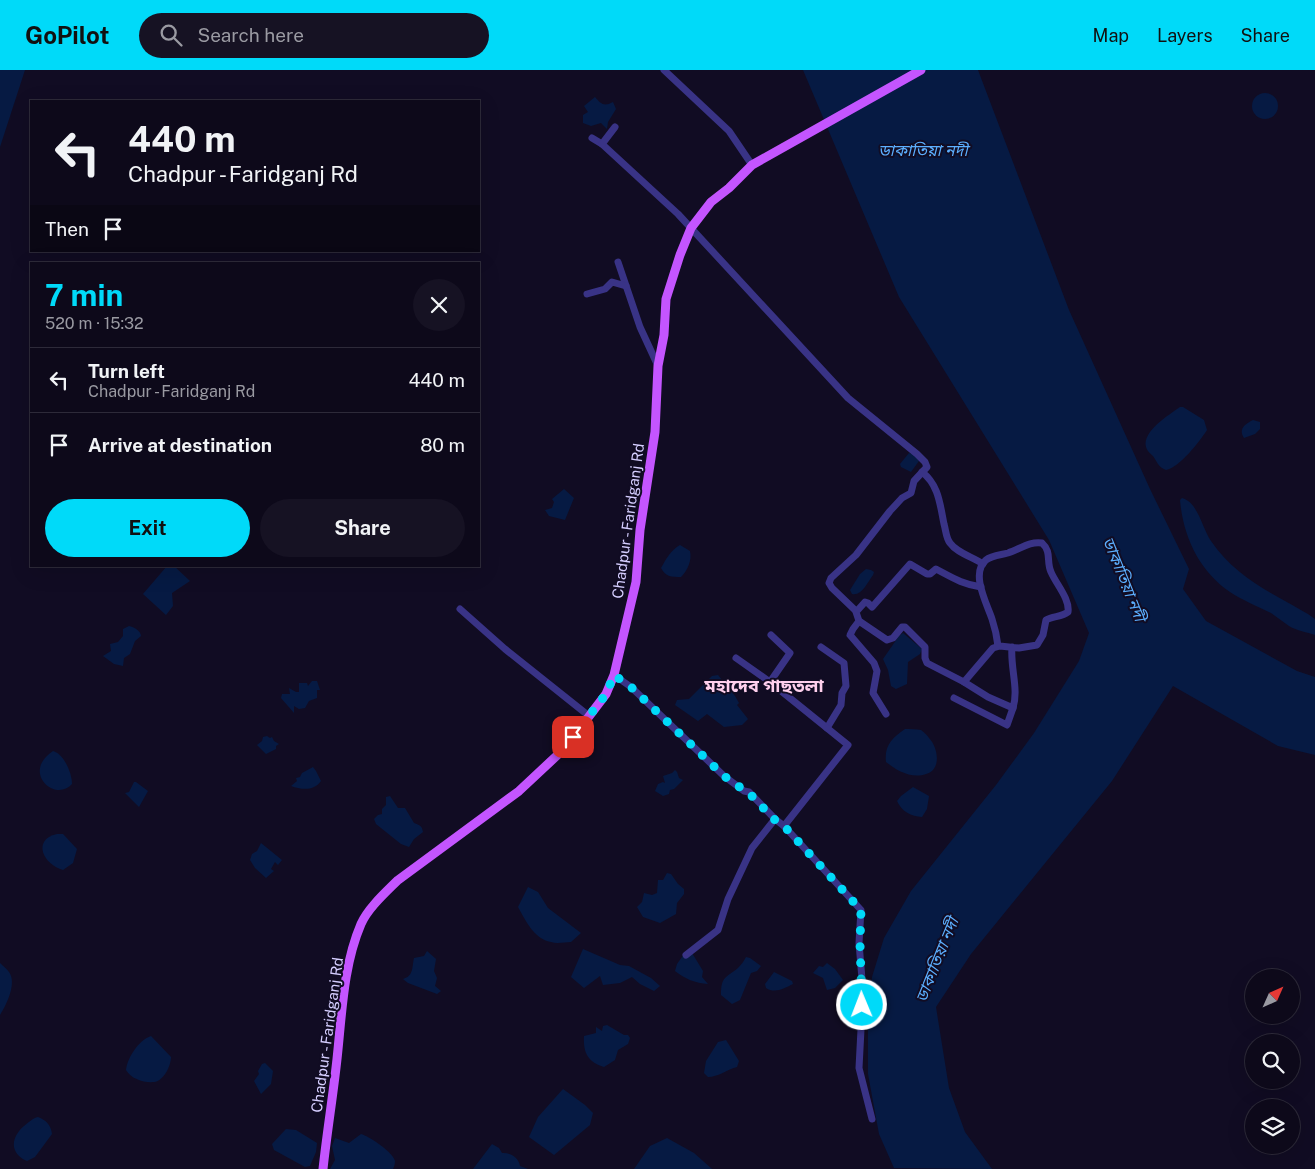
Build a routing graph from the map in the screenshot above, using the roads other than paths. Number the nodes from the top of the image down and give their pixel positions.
1 (664, 70) edge
2 (921, 70) edge
3 (615, 127) dead end
4 (592, 138) dead end
5 (602, 144) junction
6 (752, 165) junction
7 (691, 228) junction
8 (618, 262) dead end
9 (626, 286) junction
10 (587, 294) dead end
11 (658, 366) junction
12 (922, 472) junction
13 (983, 564) junction
14 (981, 587) junction
15 (460, 609) dead end
16 (856, 611) junction
17 (859, 620) junction
18 (771, 635) dead end
19 (998, 646) junction
20 (821, 647) dead end
21 (1012, 647) junction
22 (736, 658) dead end
23 (614, 675) junction
24 (770, 682) junction
25 (964, 682) junction
26 (954, 698) dead end
27 (1013, 708) junction
28 (886, 714) dead end
29 (589, 716) junction
30 (826, 728) junction
31 (775, 820) junction
32 (784, 826) junction
33 (686, 955) dead end
34 (872, 1119) dead end
35 (323, 1169) edge

1 - 6 street
2 - 6 main road, Chadpur - Faridganj Rd
3 - 5 street
4 - 5 street
5 - 7 street
6 - 7 main road, Chadpur - Faridganj Rd
7 - 11 main road, Chadpur - Faridganj Rd
7 - 12 street
8 - 9 street
9 - 10 street
9 - 11 street
11 - 23 main road, Chadpur - Faridganj Rd
12 - 13 street
12 - 16 street
13 - 14 street
13 - 21 street
14 - 16 street
14 - 19 street
15 - 29 street
16 - 17 street
17 - 25 street
17 - 28 street
18 - 24 street
19 - 21 street
19 - 25 street
20 - 30 street
21 - 27 street
22 - 24 street
23 - 29 main road, Chadpur - Faridganj Rd
23 - 31 street
24 - 30 street
25 - 27 street
26 - 27 street
29 - 35 main road, Chadpur - Faridganj Rd
30 - 32 street
31 - 32 street
31 - 33 street
32 - 34 street

